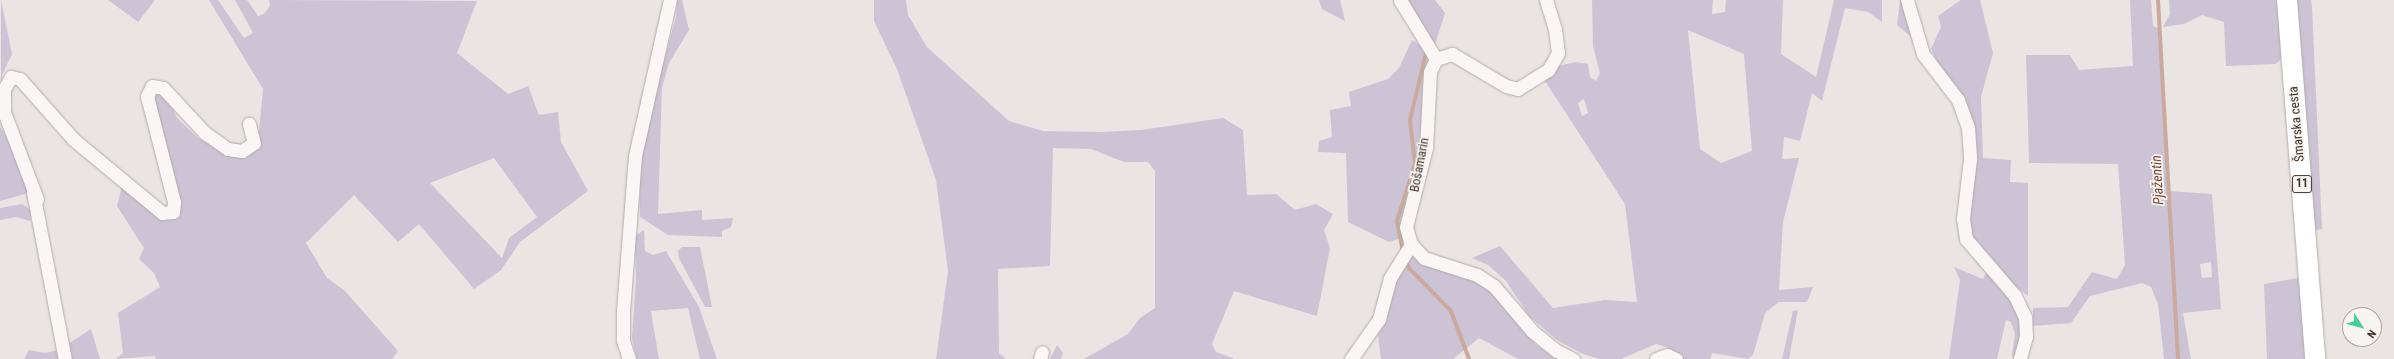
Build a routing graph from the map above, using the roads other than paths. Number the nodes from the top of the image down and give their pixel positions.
1 (670, 0) edge
2 (1400, 0) edge
3 (1546, 0) edge
4 (1906, 0) edge
5 (2287, 4) edge
6 (1436, 59) junction
7 (250, 124) dead end
8 (0, 128) edge
9 (37, 199) junction
10 (1411, 244) junction
11 (65, 359) edge
12 (629, 359) edge
13 (1351, 359) edge
14 (1573, 359) edge
15 (1656, 359) edge
16 (1676, 359) edge
17 (2020, 359) edge
18 (2315, 359) edge

1 - 12 street
2 - 6 street
3 - 6 street
4 - 17 street
5 - 18 main road, Šmarska cesta / 11
6 - 10 street, Bošamarin
7 - 9 street
8 - 9 street
9 - 11 street
10 - 13 street
10 - 14 street
15 - 16 street

